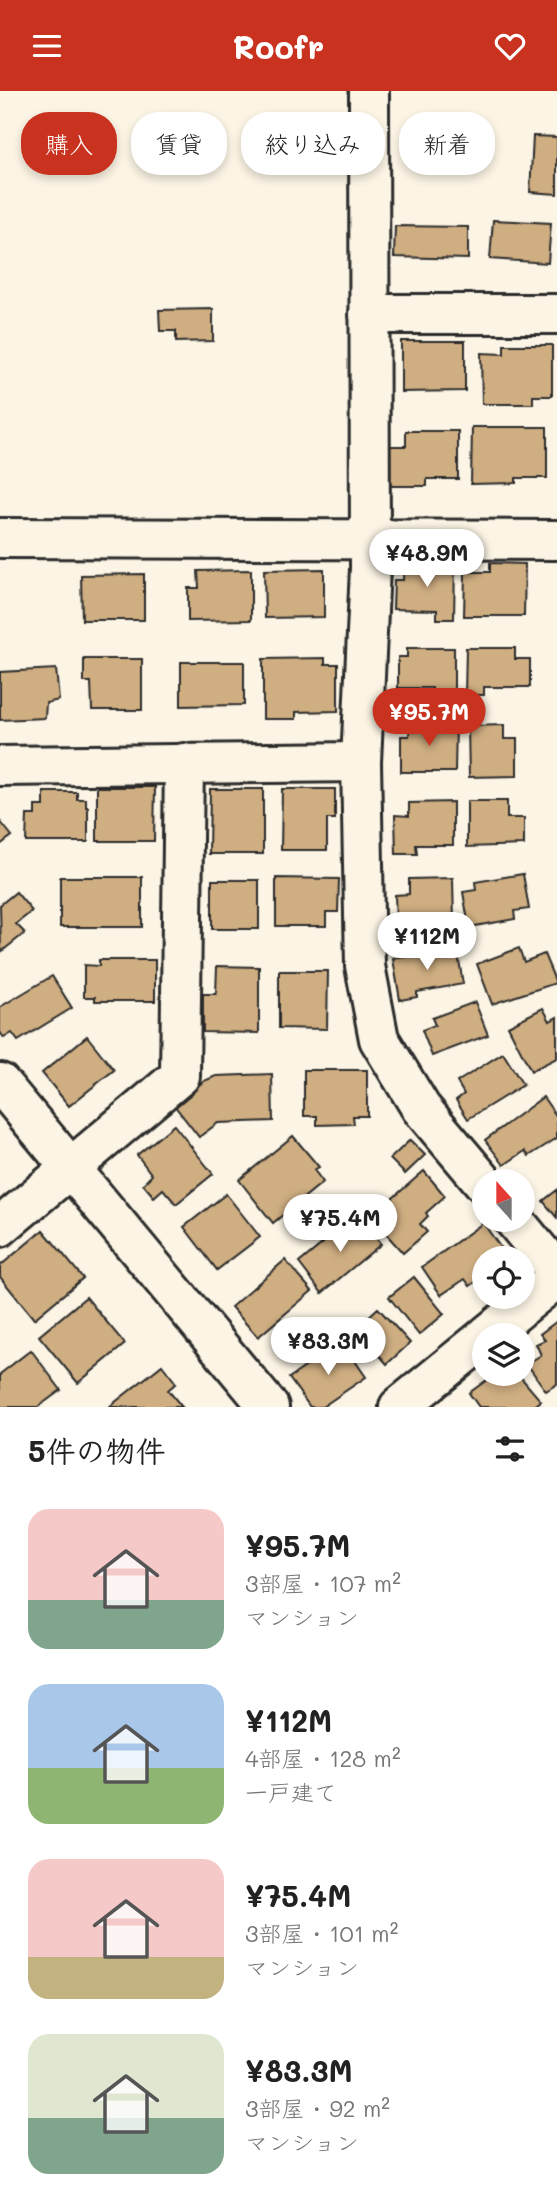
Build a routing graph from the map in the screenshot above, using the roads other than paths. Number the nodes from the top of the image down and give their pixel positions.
1 (369, 91) edge
2 (369, 314) junction
3 (557, 314) edge
4 (0, 538) edge
5 (369, 538) junction
6 (557, 540) edge
7 (361, 762) junction
8 (184, 763) junction
9 (0, 766) edge
10 (0, 1083) edge
11 (72, 1169) junction
12 (473, 1169) edge
13 (0, 1227) edge
14 (524, 1232) edge
15 (557, 1272) edge
16 (557, 1278) edge
17 (502, 1323) edge
18 (472, 1347) edge
19 (269, 1407) edge
20 (399, 1407) edge

1 - 2 street
2 - 3 street
2 - 5 street
4 - 5 street
5 - 6 street
5 - 7 street
7 - 8 street
7 - 12 street
8 - 9 street
8 - 11 street
10 - 11 street
11 - 13 street
11 - 19 street
14 - 15 street
16 - 17 street
18 - 20 street

